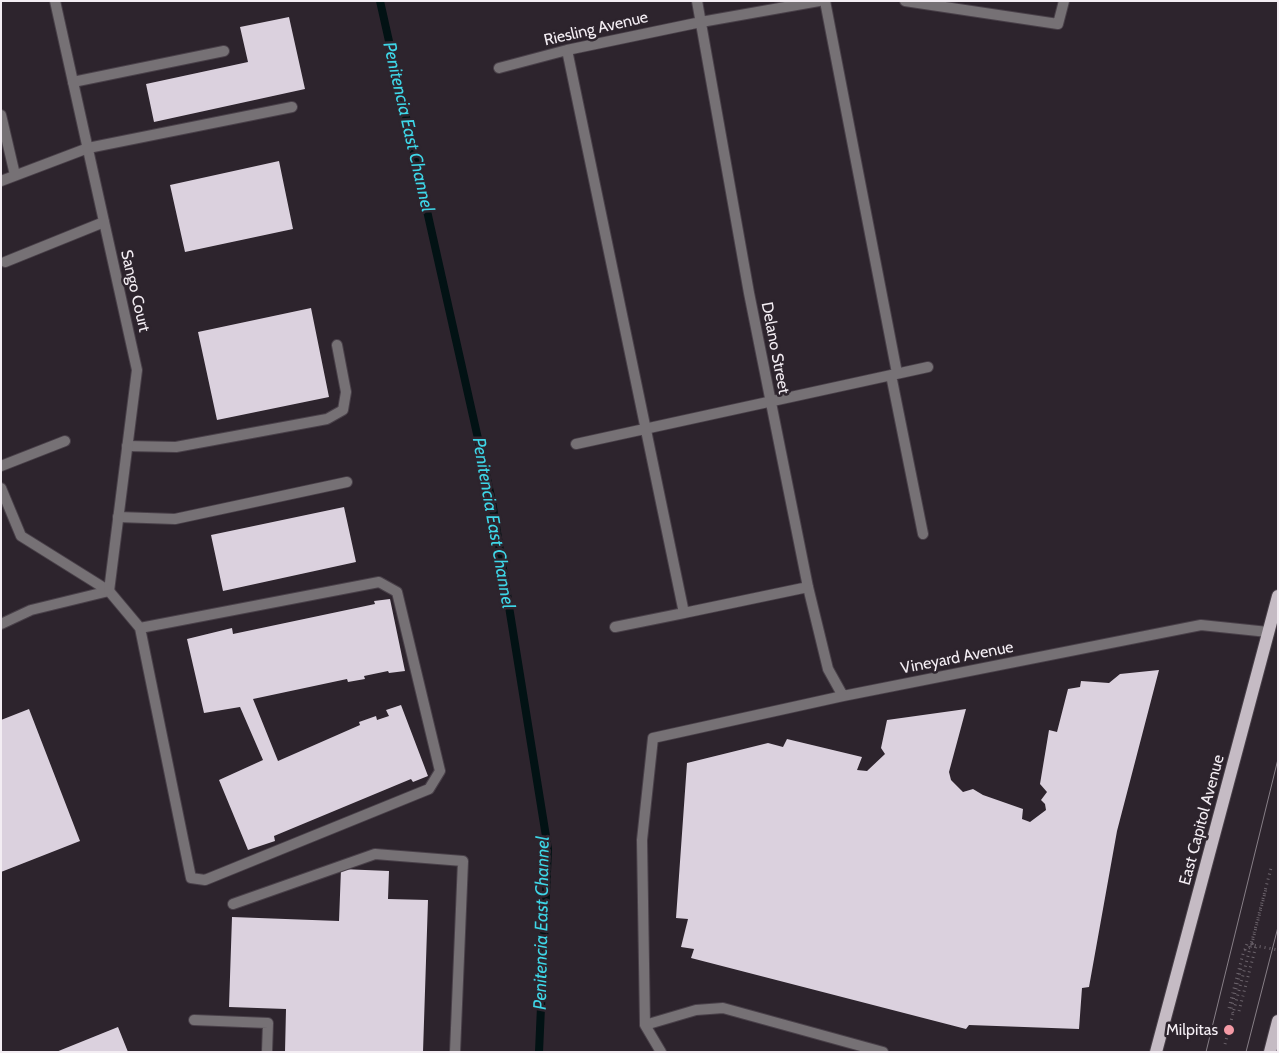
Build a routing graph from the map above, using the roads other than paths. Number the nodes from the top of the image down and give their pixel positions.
1 (56, 1) edge
2 (697, 1) edge
3 (819, 1) edge
4 (825, 1) edge
5 (906, 1) edge
6 (1064, 1) edge
7 (701, 22) junction
8 (567, 50) junction
9 (224, 51) dead end
10 (499, 68) dead end
11 (73, 82) junction
12 (292, 107) dead end
13 (1, 115) edge
14 (88, 148) junction
15 (15, 175) junction
16 (1, 181) edge
17 (104, 222) junction
18 (5, 262) dead end
19 (337, 345) dead end
20 (928, 367) dead end
21 (894, 374) junction
22 (769, 401) junction
23 (646, 428) junction
24 (65, 441) dead end
25 (576, 444) dead end
26 (127, 446) junction
27 (1, 466) edge
28 (347, 482) dead end
29 (1, 488) edge
30 (118, 517) junction
31 (923, 534) dead end
32 (808, 587) junction
33 (109, 591) junction
34 (1278, 596) edge
35 (684, 613) junction
36 (1, 624) edge
37 (614, 627) dead end
38 (140, 628) junction
39 (1268, 632) junction
40 (843, 696) junction
41 (233, 904) dead end
42 (194, 1020) dead end
43 (1278, 1021) edge
44 (645, 1025) junction
45 (267, 1052) edge
46 (455, 1052) edge
47 (661, 1052) edge
48 (883, 1052) edge
49 (1156, 1052) edge
50 (1270, 1052) edge

1 - 11 street, Sango Court
2 - 7 street, Delano Street
3 - 7 street, Riesling Avenue
4 - 21 street
5 - 6 street
7 - 8 street, Riesling Avenue
7 - 22 street, Delano Street
8 - 10 street, Riesling Avenue
8 - 23 street
9 - 11 street
11 - 14 street, Sango Court
12 - 14 street
13 - 15 street
14 - 15 street
14 - 17 street, Sango Court
15 - 16 street
17 - 18 street
17 - 26 street, Sango Court
19 - 26 street
20 - 21 street
21 - 22 street
21 - 31 street
22 - 23 street
22 - 32 street, Delano Street
23 - 25 street
23 - 35 street
24 - 27 street
26 - 30 street, Sango Court
28 - 30 street
29 - 33 street
30 - 33 street, Sango Court
32 - 35 street
32 - 40 street, Delano Street
33 - 36 street
33 - 38 street
34 - 39 main road, East Capitol Avenue
35 - 37 street
38 - 38 street
39 - 40 street, Vineyard Avenue
39 - 49 main road, East Capitol Avenue
40 - 44 street, Vineyard Avenue
41 - 46 street
42 - 45 street
43 - 50 main road
44 - 47 street
44 - 48 street

